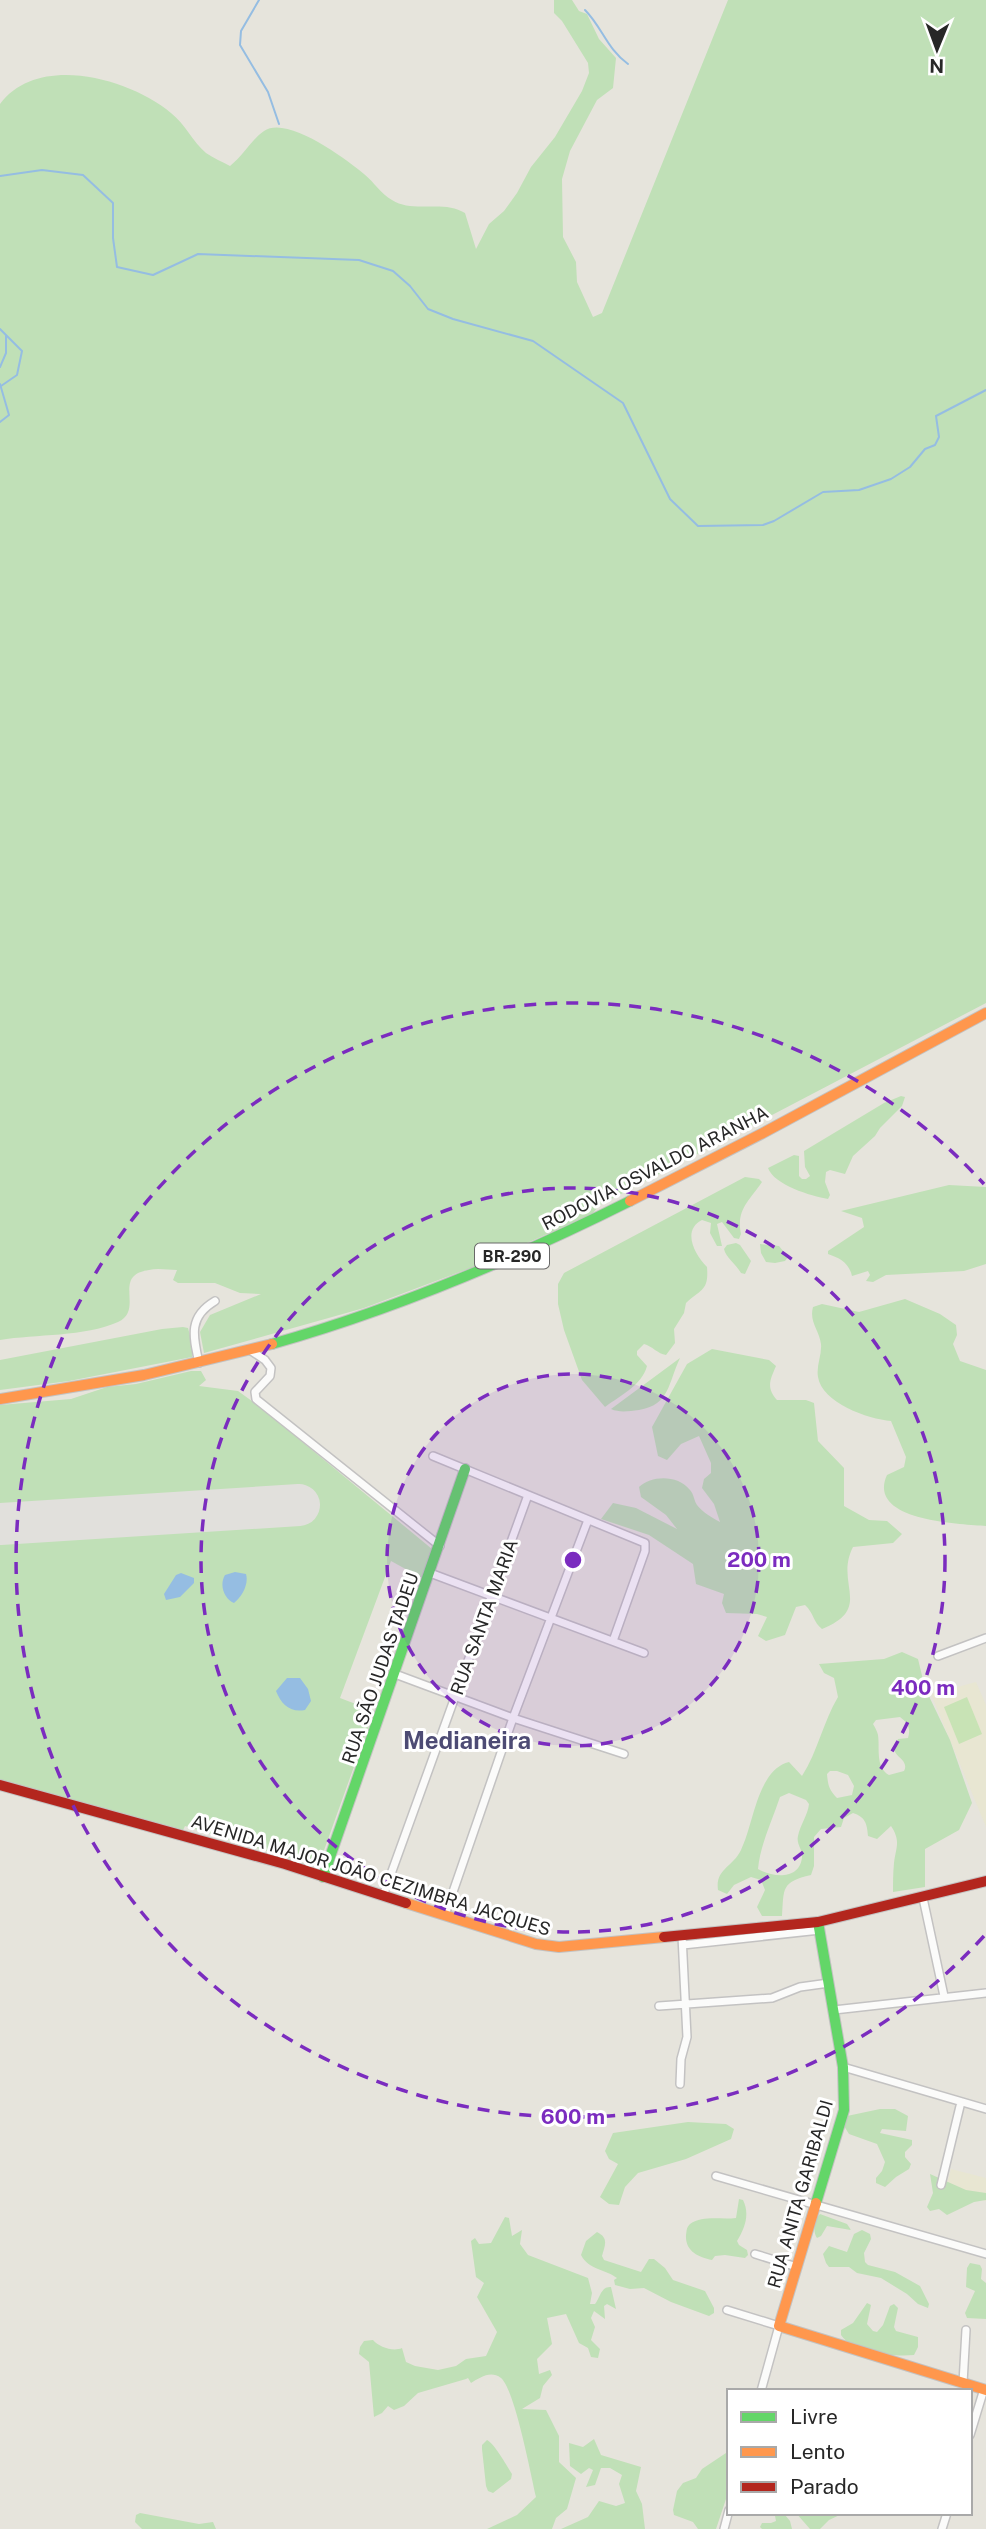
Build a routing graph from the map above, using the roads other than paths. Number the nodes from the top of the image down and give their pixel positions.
1 (986, 1013) edge
2 (215, 1301) dead end
3 (250, 1350) junction
4 (199, 1363) junction
5 (0, 1398) edge
6 (433, 1457) dead end
7 (465, 1469) junction
8 (528, 1495) junction
9 (588, 1520) junction
10 (440, 1546) junction
11 (430, 1573) junction
12 (491, 1596) junction
13 (552, 1618) junction
14 (986, 1638) edge
15 (613, 1641) junction
16 (645, 1653) dead end
17 (938, 1656) dead end
18 (395, 1674) junction
19 (455, 1697) junction
20 (513, 1718) junction
21 (624, 1754) dead end
22 (0, 1786) edge
23 (323, 1877) junction
24 (986, 1881) edge
25 (383, 1896) junction
26 (923, 1898) junction
27 (445, 1915) junction
28 (819, 1926) junction
29 (682, 1941) junction
30 (829, 1983) junction
31 (986, 1993) edge
32 (944, 1996) junction
33 (686, 2004) junction
34 (659, 2006) dead end
35 (834, 2010) junction
36 (843, 2067) junction
37 (680, 2084) dead end
38 (961, 2102) junction
39 (986, 2109) edge
40 (716, 2176) dead end
41 (941, 2185) dead end
42 (815, 2206) junction
43 (755, 2254) dead end
44 (986, 2254) edge
45 (797, 2267) junction
46 (727, 2310) dead end
47 (779, 2326) junction
48 (966, 2330) dead end
49 (963, 2383) junction
50 (762, 2389) edge
51 (985, 2389) edge
52 (972, 2429) edge

1 - 3 main road, RODOVIA OSVALDO ARANHA / BR-290
2 - 4 street
3 - 4 main road, RODOVIA OSVALDO ARANHA / BR-290
3 - 10 street
4 - 5 main road, RODOVIA OSVALDO ARANHA / BR-290
6 - 7 street
7 - 8 street
7 - 10 main road, RUA SÃO JUDAS TADEU
8 - 9 street
8 - 12 street, RUA SANTA MARIA
9 - 13 street
9 - 15 street
10 - 11 main road, RUA SÃO JUDAS TADEU
11 - 12 street
11 - 18 main road, RUA SÃO JUDAS TADEU
12 - 13 street
12 - 19 street, RUA SANTA MARIA
13 - 15 street
13 - 20 street
14 - 17 street
15 - 16 street
18 - 19 street
18 - 23 main road, RUA SÃO JUDAS TADEU
19 - 20 street
19 - 25 street, RUA SANTA MARIA
20 - 21 street
20 - 27 street
22 - 23 main road, AVENIDA MAJOR JOÃO CEZIMBRA JACQUES
23 - 25 main road, AVENIDA MAJOR JOÃO CEZIMBRA JACQUES
24 - 26 main road, AVENIDA MAJOR JOÃO CEZIMBRA JACQUES
25 - 27 main road, AVENIDA MAJOR JOÃO CEZIMBRA JACQUES
26 - 28 main road, AVENIDA MAJOR JOÃO CEZIMBRA JACQUES
26 - 32 street
27 - 29 main road, AVENIDA MAJOR JOÃO CEZIMBRA JACQUES
28 - 29 main road, AVENIDA MAJOR JOÃO CEZIMBRA JACQUES
28 - 30 main road, RUA ANITA GARIBALDI
29 - 33 street
30 - 33 street
30 - 35 main road, RUA ANITA GARIBALDI
31 - 32 street
32 - 35 street
33 - 34 street
33 - 37 street
35 - 36 main road, RUA ANITA GARIBALDI
36 - 38 street
36 - 42 main road, RUA ANITA GARIBALDI
38 - 39 street
38 - 41 street
40 - 42 street
42 - 44 street
42 - 45 main road, RUA ANITA GARIBALDI
43 - 45 street
45 - 47 main road, RUA ANITA GARIBALDI
46 - 47 street
47 - 49 main road
47 - 50 street, RUA ANITA GARIBALDI
48 - 49 street
49 - 51 main road
51 - 52 street

